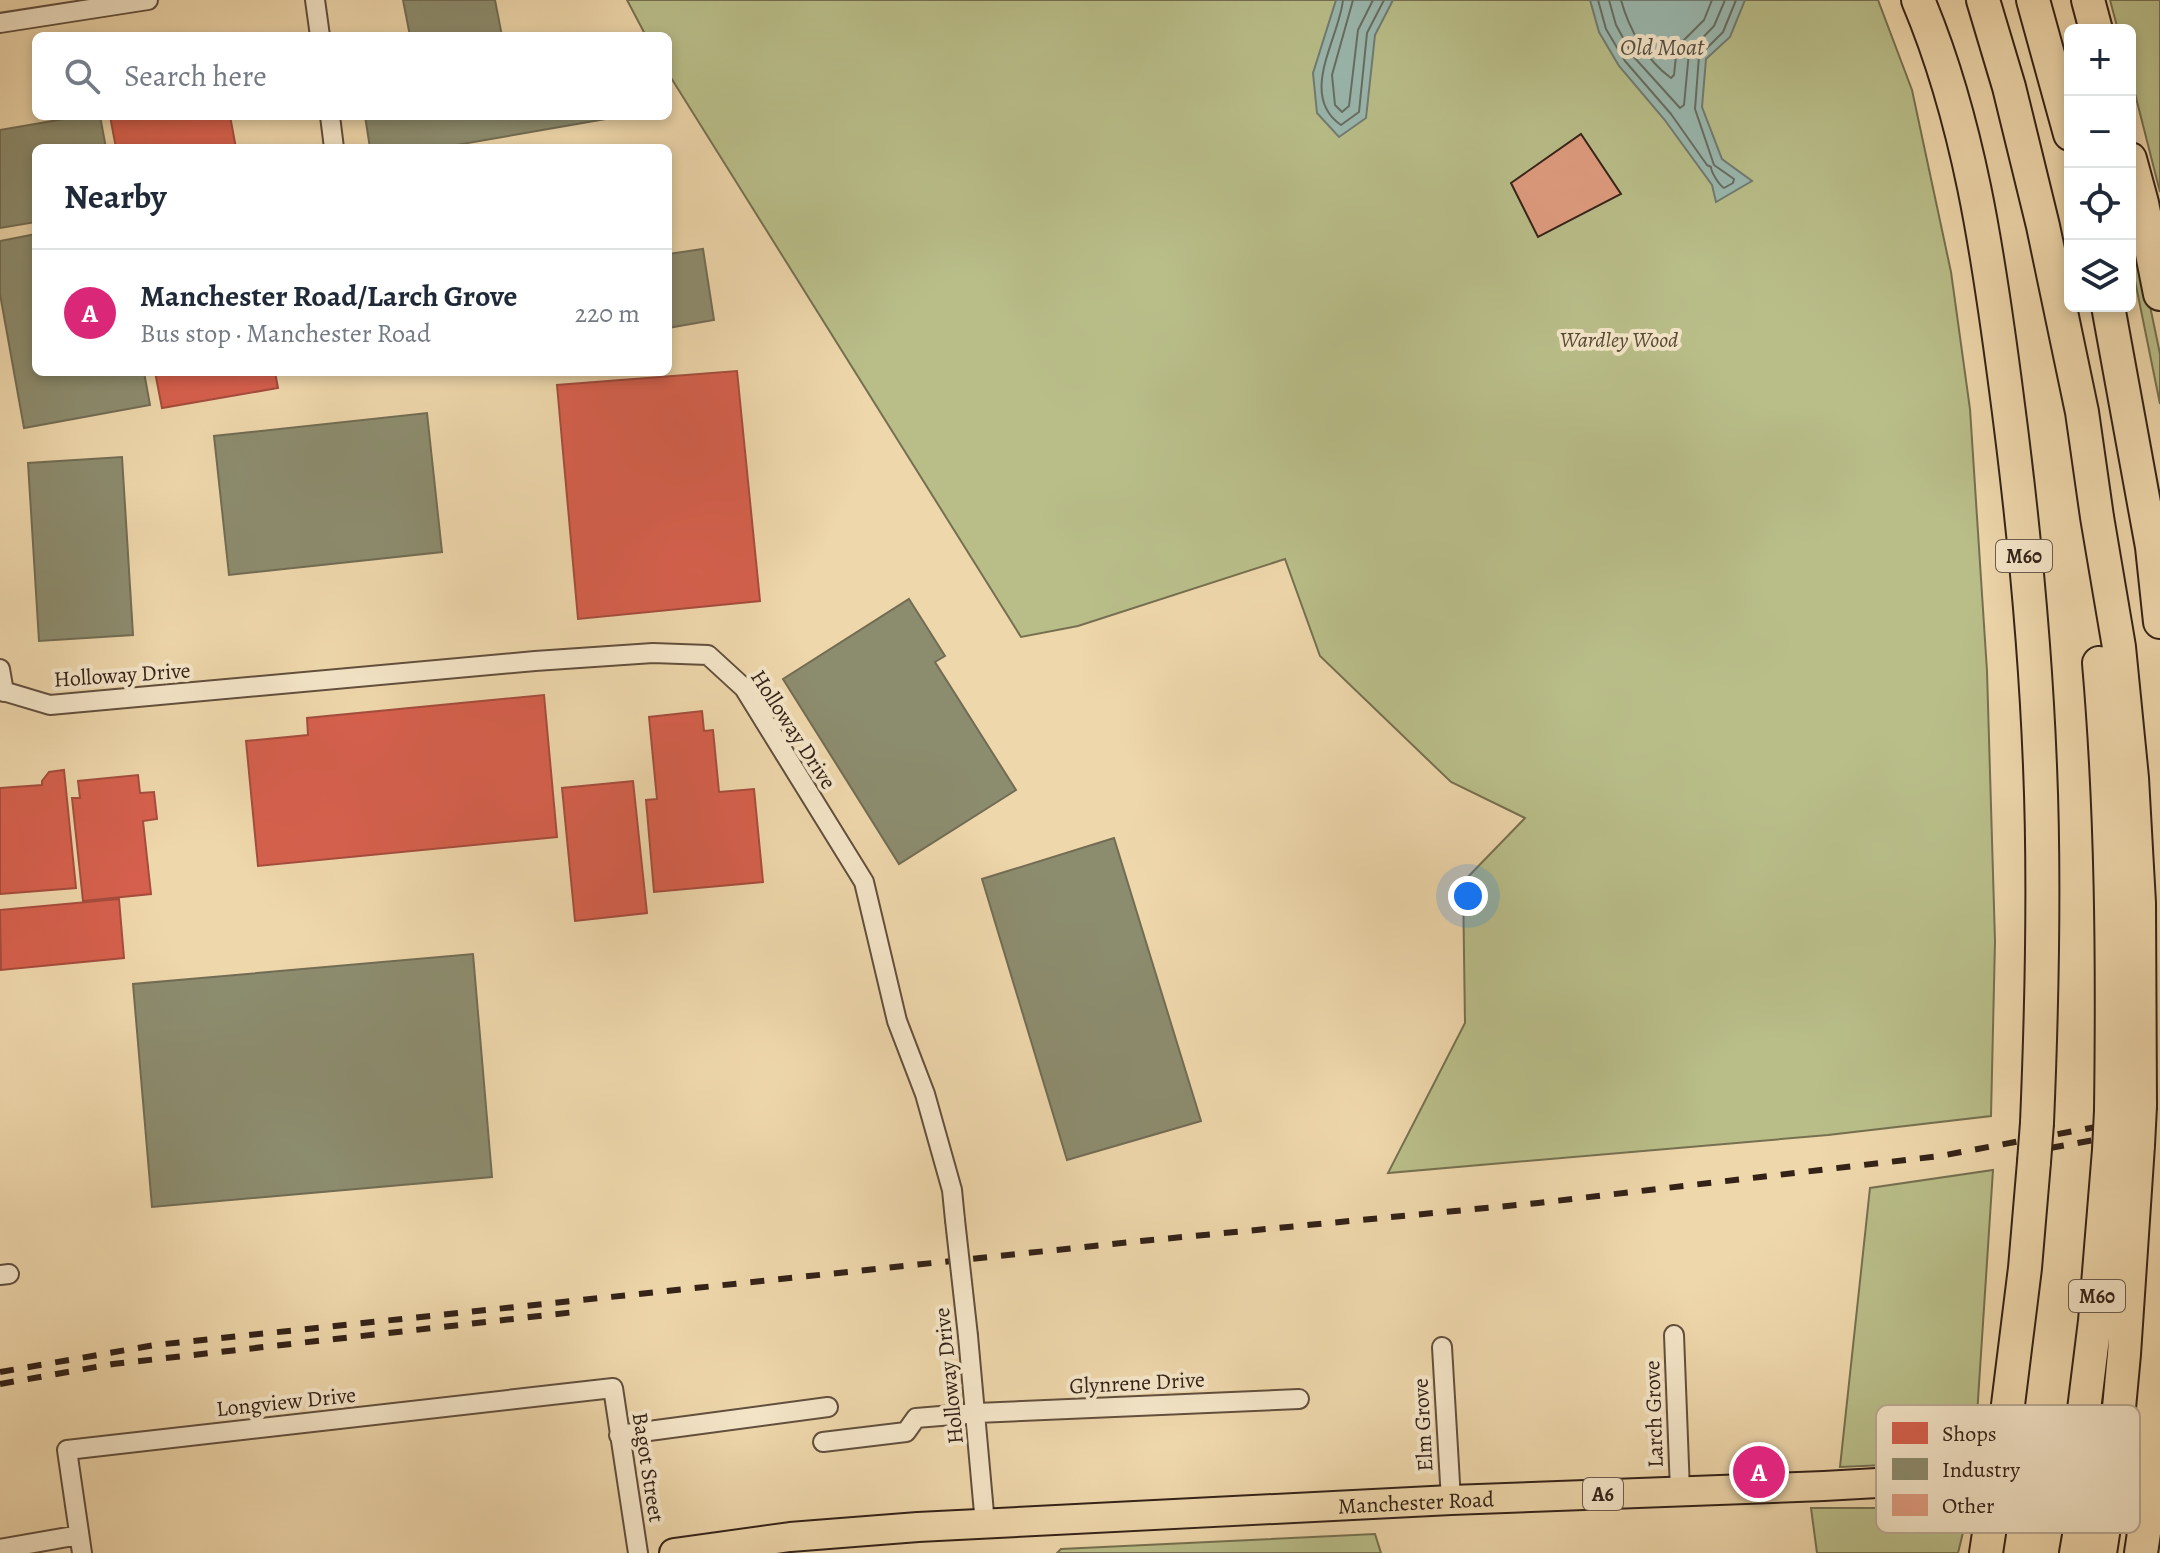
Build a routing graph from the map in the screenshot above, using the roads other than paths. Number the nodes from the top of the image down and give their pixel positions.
1 (148, 0) edge
2 (315, 0) edge
3 (1918, 0) edge
4 (1983, 0) edge
5 (2033, 0) edge
6 (2088, 0) edge
7 (0, 23) edge
8 (2094, 24) edge
9 (319, 32) edge
10 (2064, 112) edge
11 (330, 120) edge
12 (334, 144) edge
13 (2132, 168) edge
14 (2160, 294) edge
15 (2109, 312) edge
16 (2160, 622) edge
17 (0, 669) edge
18 (2, 691) edge
19 (2123, 1147) junction
20 (1674, 1335) dead end
21 (1442, 1347) dead end
22 (613, 1388) joint
23 (1299, 1399) dead end
24 (2008, 1405) edge
25 (2096, 1405) edge
26 (2104, 1405) edge
27 (828, 1407) dead end
28 (977, 1413) junction
29 (619, 1435) junction
30 (823, 1442) dead end
31 (2159, 1442) edge
32 (1876, 1481) edge
33 (1680, 1491) junction
34 (1451, 1500) junction
35 (985, 1524) junction
36 (1989, 1533) edge
37 (2072, 1533) edge
38 (2081, 1533) edge
39 (2095, 1533) edge
40 (81, 1544) edge
41 (0, 1549) edge
42 (638, 1553) edge
43 (674, 1553) edge
44 (1986, 1553) edge
45 (2062, 1553) edge
46 (2076, 1553) edge
47 (2100, 1553) edge
48 (2141, 1553) edge

1 - 7 street
2 - 9 street
3 - 24 highway, M60, bridge
4 - 19 highway, M60, bridge
5 - 10 highway
6 - 8 highway
11 - 12 street
13 - 14 highway
15 - 16 highway
17 - 18 street
18 - 28 street, Holloway Drive, bridge
19 - 25 highway, M60
19 - 26 highway, M60
20 - 33 street, Larch Grove
21 - 34 street, Elm Grove
22 - 29 street, Bagot Street
22 - 40 street, Longview Drive
23 - 28 street, Glynrene Drive
27 - 29 street
28 - 30 street, Glynrene Drive
28 - 35 street, Holloway Drive
29 - 42 street, Bagot Street
31 - 48 highway, bridge
32 - 33 main road, Manchester Road / A6
33 - 34 main road, Manchester Road / A6
34 - 35 main road, Manchester Road / A6
35 - 43 main road, Manchester Road / A6
36 - 44 highway, M60, bridge
37 - 45 highway, M60
38 - 46 highway, M60
39 - 47 highway, M60
40 - 41 street

